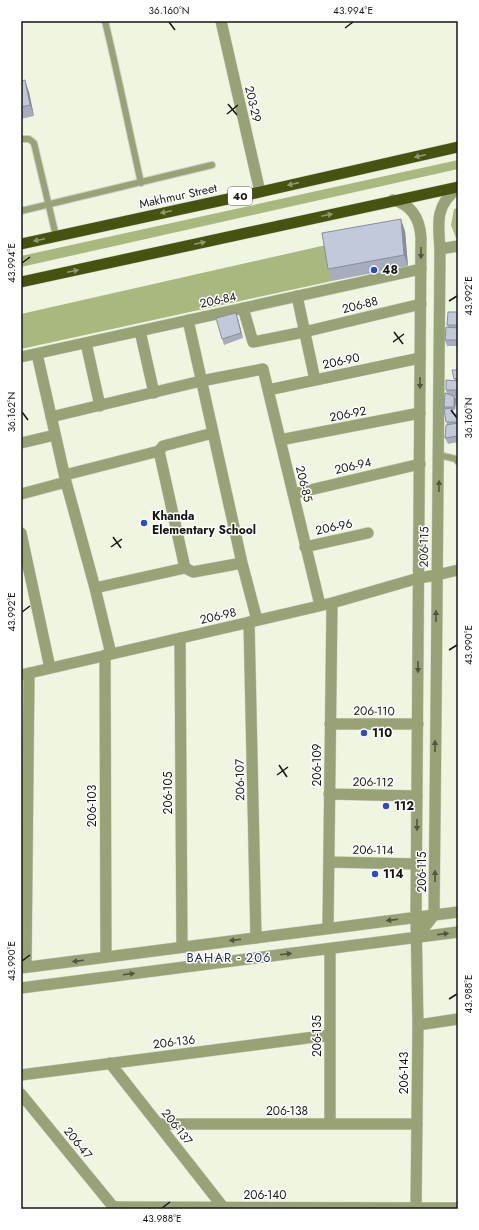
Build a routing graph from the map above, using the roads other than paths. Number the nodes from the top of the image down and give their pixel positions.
1 (105, 21) edge
2 (221, 21) edge
3 (21, 139) edge
4 (458, 147) edge
5 (212, 165) dead end
6 (141, 183) junction
7 (458, 187) edge
8 (260, 192) junction
9 (393, 200) junction
10 (49, 205) junction
11 (21, 211) edge
12 (438, 227) junction
13 (421, 229) junction
14 (56, 236) junction
15 (21, 244) edge
16 (458, 246) edge
17 (440, 249) junction
18 (421, 269) junction
19 (21, 282) edge
20 (297, 296) junction
21 (421, 304) junction
22 (243, 308) junction
23 (188, 320) junction
24 (140, 330) junction
25 (304, 332) junction
26 (86, 343) junction
27 (37, 354) junction
28 (21, 357) edge
29 (420, 358) junction
30 (315, 380) junction
31 (201, 381) junction
32 (268, 390) junction
33 (154, 393) junction
34 (100, 406) junction
35 (420, 414) junction
36 (51, 417) junction
37 (213, 433) junction
38 (56, 434) junction
39 (280, 440) junction
40 (21, 443) edge
41 (159, 451) junction
42 (439, 455) junction
43 (458, 462) edge
44 (420, 464) junction
45 (65, 478) junction
46 (21, 494) edge
47 (293, 494) junction
48 (21, 533) edge
49 (368, 533) dead end
50 (305, 547) junction
51 (23, 550) edge
52 (242, 563) junction
53 (185, 568) junction
54 (458, 570) edge
55 (437, 576) junction
56 (419, 578) junction
57 (95, 588) junction
58 (332, 603) junction
59 (320, 606) junction
60 (253, 621) junction
61 (180, 638) junction
62 (108, 654) junction
63 (50, 668) junction
64 (25, 674) edge
65 (330, 724) junction
66 (418, 724) junction
67 (329, 794) junction
68 (417, 796) junction
69 (329, 862) junction
70 (416, 864) junction
71 (458, 912) edge
72 (434, 915) junction
73 (416, 917) junction
74 (328, 928) junction
75 (458, 932) edge
76 (256, 938) junction
77 (416, 938) junction
78 (182, 947) junction
79 (330, 949) junction
80 (21, 954) edge
81 (106, 957) junction
82 (24, 968) edge
83 (21, 988) edge
84 (458, 1019) edge
85 (418, 1025) junction
86 (330, 1035) junction
87 (110, 1064) junction
88 (21, 1075) edge
89 (21, 1094) edge
90 (158, 1124) junction
91 (330, 1124) junction
92 (417, 1124) junction
93 (222, 1207) junction
94 (115, 1208) edge
95 (328, 1208) edge
96 (458, 1208) edge
97 (416, 1209) edge

1 - 6 lane
2 - 8 street, 203-29
3 - 10 lane
4 -> 8 highway, Makhmur Street / 40
5 - 6 lane
6 - 10 lane
7 - 9 highway
7 - 12 street, 206-115
8 -> 14 highway, Makhmur Street / 40
9 - 13 street, 206-115
19 -> 9 highway
10 - 11 lane
10 - 14 lane
12 - 13 street
12 - 17 street, 206-115
13 -> 18 street, 206-115
14 -> 15 highway, Makhmur Street / 40
16 - 17 street
17 - 42 street, 206-115
18 - 20 street, 206-84
18 - 21 street, 206-115
20 - 22 street, 206-84
20 - 25 street
21 - 25 street, 206-88
21 - 29 street, 206-115
22 - 23 street, 206-84
22 - 25 street, 206-88
23 - 24 street, 206-84
23 - 31 street, 206-107
24 - 26 street, 206-84
24 - 33 street
25 - 30 street
26 - 27 street, 206-84
26 - 34 street
27 - 28 street, 206-84
27 - 36 street, 206-103
29 - 30 street, 206-90
29 -> 35 street, 206-115
30 - 32 street, 206-90
31 - 32 street, 206-85
31 - 33 street
31 - 37 street, 206-107
32 - 39 street, 206-85
33 - 34 street
34 - 36 street
35 - 39 street, 206-92
35 - 44 street, 206-115
36 - 38 street, 206-103
37 - 41 street
37 - 52 street, 206-107
38 - 40 street
38 - 45 street, 206-103
39 - 47 street, 206-85
41 - 45 street
41 - 53 street
42 - 43 lane
55 -> 42 street, 206-115
44 - 47 street, 206-94
44 - 56 street, 206-115
45 - 46 street
45 - 57 street, 206-103
47 - 50 street, 206-85
48 - 51 street
49 - 50 street, 206-96
50 - 59 street, 206-85
51 - 63 street
52 - 53 street
52 - 60 street, 206-107
53 - 57 street
54 - 55 street, 206-98
55 - 56 street, 206-98
72 -> 55 street, 206-115
56 - 58 street, 206-98
56 -> 66 street, 206-115
57 - 62 street, 206-103
58 - 59 street, 206-98
58 - 65 street, 206-109
59 - 60 street, 206-98
60 - 61 street, 206-98
60 - 76 street, 206-107
61 - 62 street, 206-98
61 - 78 street, 206-105
62 - 63 street, 206-98
62 - 81 street, 206-103
63 - 64 street, 206-98
64 - 82 street
65 - 66 street, 206-110
65 - 67 street, 206-109
66 - 68 street, 206-115
67 - 68 street, 206-112
67 - 69 street, 206-109
68 -> 70 street, 206-115
69 - 70 street, 206-114
69 - 74 street, 206-109
70 - 73 street, 206-115
71 - 72 street
72 - 73 street
72 - 77 street
73 -> 74 street
73 - 77 street, 206-115
74 - 76 street
77 -> 75 street
76 -> 78 street
77 - 79 street
77 - 85 street, 206-143
78 - 81 street
83 -> 79 street
79 - 86 street, 206-135
80 - 82 street
81 -> 82 street
84 - 85 street
85 - 92 street, 206-143
86 - 87 street, 206-136
86 - 91 street, 206-135
87 - 88 street, 206-136
87 - 90 street, 206-137
89 - 94 street, 206-47
90 - 91 street, 206-138
90 - 93 street, 206-137
91 - 92 street, 206-138
92 - 97 street, 206-143
93 - 94 street, 206-140
93 - 95 street, 206-140
95 - 97 street, 206-140
96 - 97 street, 206-140

